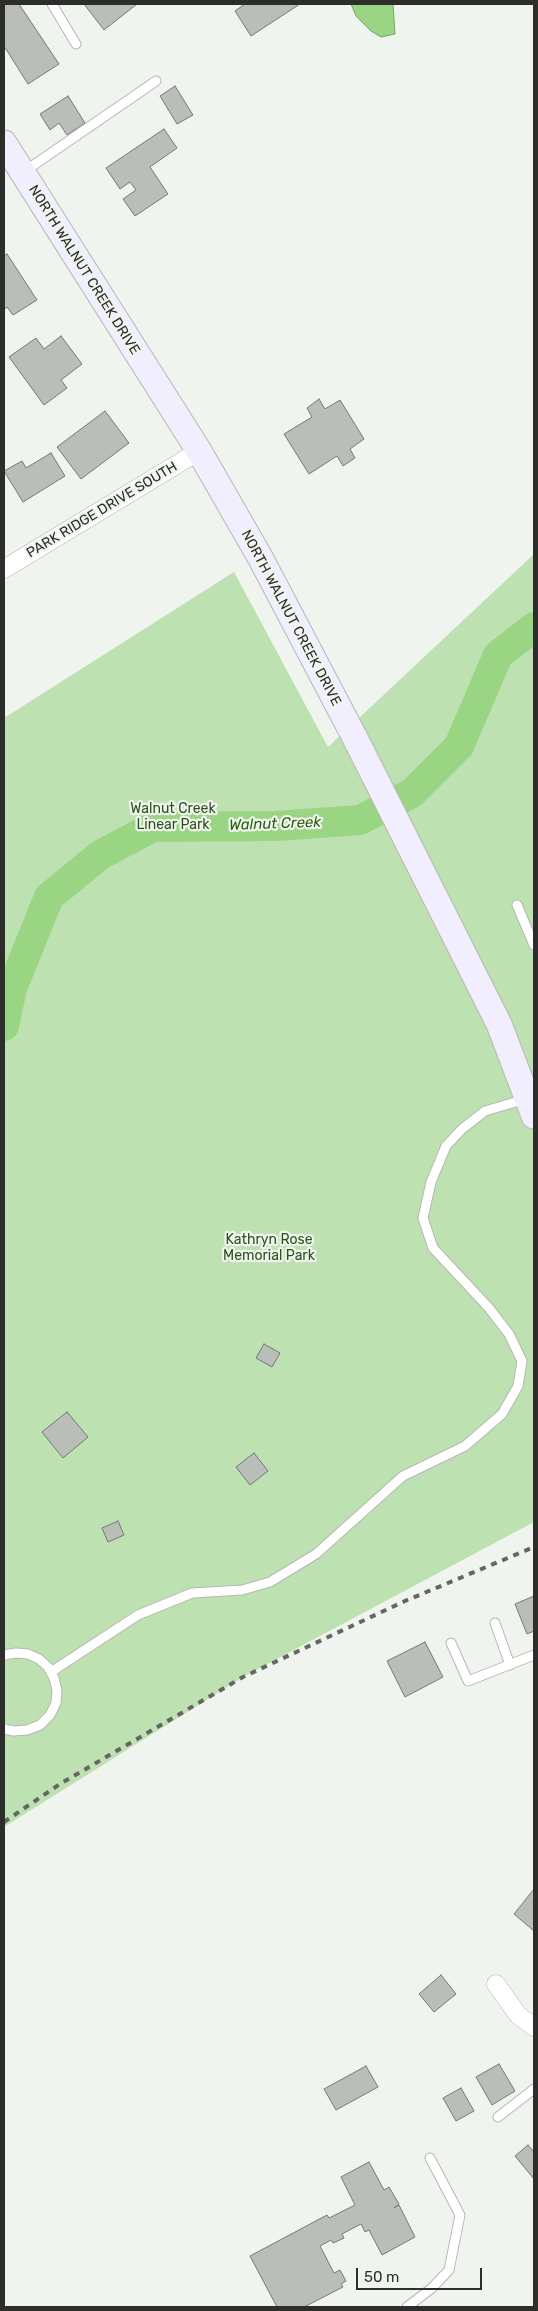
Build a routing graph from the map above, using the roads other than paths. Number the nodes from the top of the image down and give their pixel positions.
1 (52, 4) edge
2 (76, 44) dead end
3 (156, 81) dead end
4 (4, 143) edge
5 (22, 172) junction
6 (199, 451) junction
7 (4, 569) edge
8 (517, 905) dead end
9 (534, 945) edge
10 (532, 1103) edge
11 (495, 1622) dead end
12 (451, 1643) dead end
13 (4, 1655) edge
14 (534, 1655) edge
15 (510, 1665) junction
16 (51, 1672) junction
17 (4, 1729) edge
18 (496, 1984) dead end
19 (534, 2027) edge
20 (534, 2089) edge
21 (498, 2117) dead end
22 (430, 2158) dead end
23 (407, 2307) edge

1 - 2 lane
3 - 5 lane
4 - 5 main road, NORTH WALNUT CREEK DRIVE
5 - 6 main road, NORTH WALNUT CREEK DRIVE
6 - 7 street, PARK RIDGE DRIVE SOUTH
6 - 10 main road, NORTH WALNUT CREEK DRIVE
8 - 9 lane
10 - 16 lane
11 - 15 lane
12 - 15 lane
13 - 16 lane
14 - 15 lane
16 - 17 lane
18 - 19 street
20 - 21 lane
22 - 23 lane

